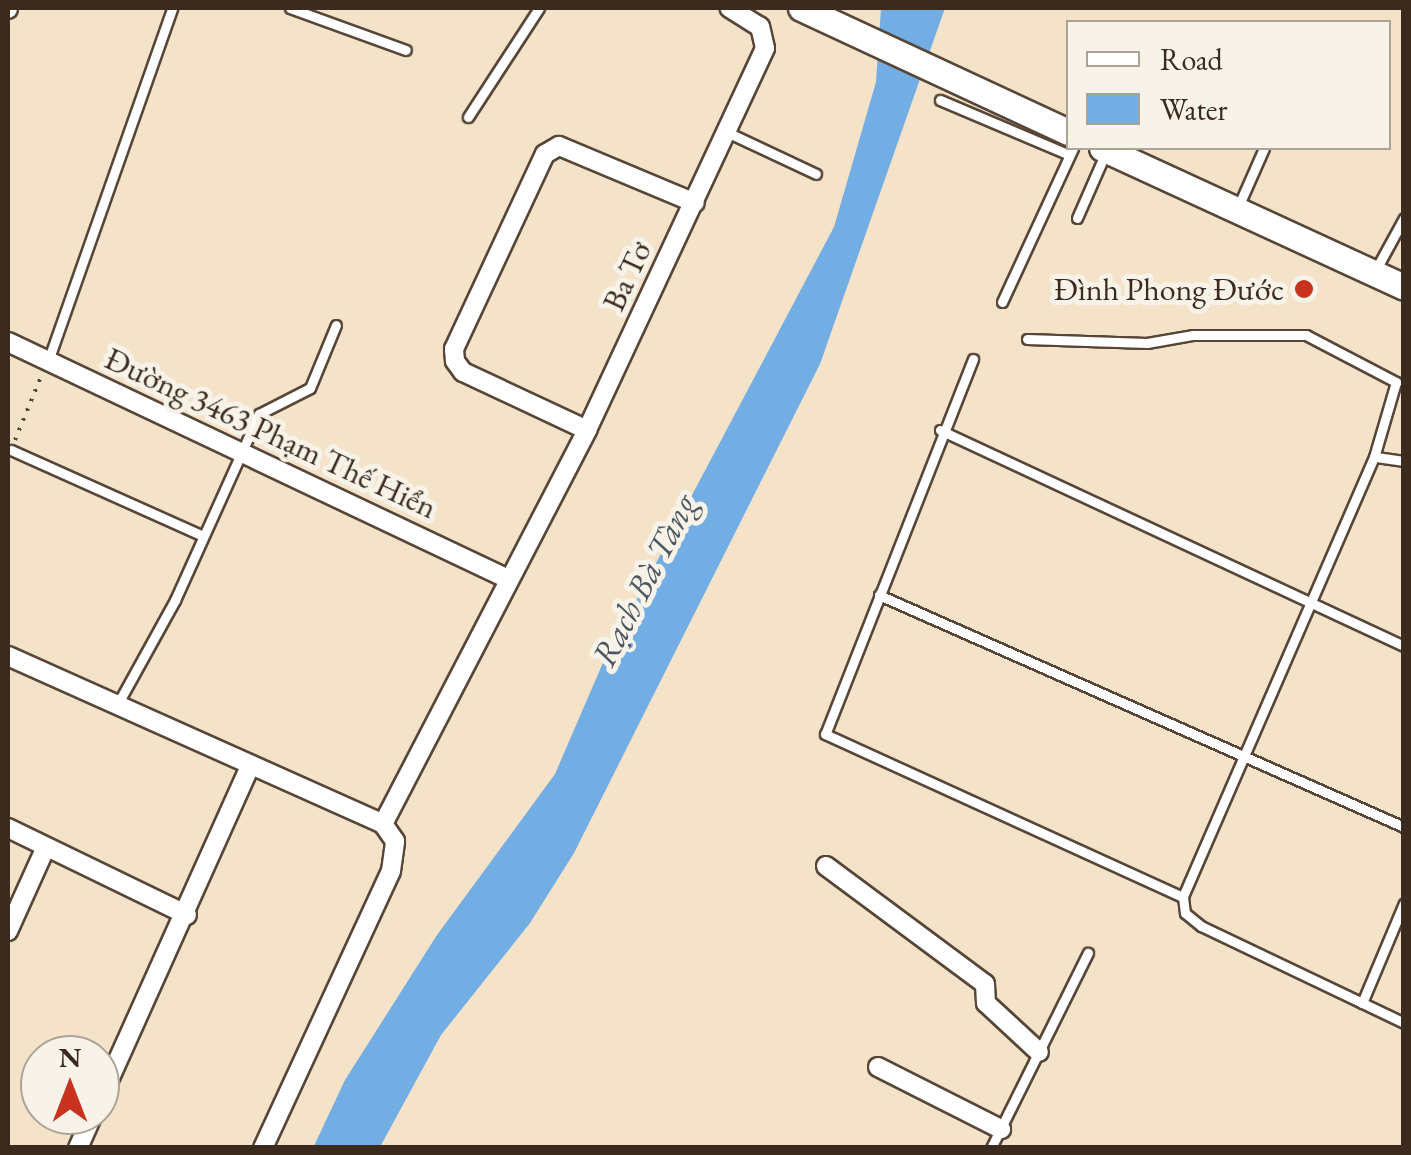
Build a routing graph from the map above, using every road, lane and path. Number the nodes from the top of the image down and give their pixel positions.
1 (172, 8) edge
2 (290, 8) edge
3 (538, 8) edge
4 (729, 8) edge
5 (801, 8) edge
6 (406, 50) dead end
7 (940, 100) dead end
8 (468, 117) dead end
9 (730, 132) junction
10 (1066, 142) edge
11 (1066, 143) edge
12 (1067, 150) edge
13 (1105, 150) edge
14 (1107, 150) edge
15 (1263, 150) edge
16 (816, 174) dead end
17 (694, 203) junction
18 (1237, 210) junction
19 (1076, 218) dead end
20 (1404, 218) edge
21 (1374, 274) junction
22 (1404, 287) edge
23 (1002, 302) dead end
24 (336, 326) dead end
25 (1027, 339) dead end
26 (8, 342) edge
27 (973, 359) dead end
28 (48, 361) junction
29 (587, 430) junction
30 (940, 430) junction
31 (11, 450) joint
32 (240, 451) junction
33 (1374, 457) junction
34 (1404, 461) edge
35 (202, 536) junction
36 (508, 579) junction
37 (879, 596) junction
38 (1312, 603) junction
39 (1404, 646) edge
40 (8, 656) edge
41 (116, 708) junction
42 (1244, 760) junction
43 (250, 766) junction
44 (383, 824) junction
45 (1404, 827) edge
46 (8, 828) edge
47 (46, 847) junction
48 (826, 866) dead end
49 (1183, 896) junction
50 (1404, 903) edge
51 (187, 915) junction
52 (8, 931) edge
53 (1088, 954) dead end
54 (1362, 1003) junction
55 (1404, 1022) edge
56 (1039, 1052) junction
57 (120, 1057) edge
58 (878, 1067) dead end
59 (1000, 1129) junction
60 (263, 1148) edge
61 (991, 1148) edge

1 - 28 lane
2 - 6 lane
3 - 8 lane
4 - 9 street, Ba Tơ
5 - 10 main road
7 - 11 lane
9 - 16 lane
9 - 17 street, Ba Tơ
12 - 23 lane
13 - 19 lane
14 - 18 main road
15 - 18 lane
17 - 29 street, Ba Tơ
17 - 29 street
18 - 21 main road
20 - 21 lane
21 - 22 main road
24 - 32 lane
25 - 33 lane
26 - 28 street, Đường 3463 Phạm Thế Hiển
27 - 30 lane
28 - 31 path
28 - 32 street, Đường 3463 Phạm Thế Hiển
29 - 36 street, Ba Tơ
30 - 37 lane
30 - 38 lane
31 - 35 lane
32 - 35 lane
32 - 36 street, Đường 3463 Phạm Thế Hiển
33 - 34 lane
33 - 38 lane
35 - 41 lane
36 - 44 street, Ba Tơ
37 - 42 lane
37 - 49 lane
38 - 39 lane
38 - 42 lane
40 - 41 street
41 - 43 street
42 - 45 lane
42 - 49 lane
43 - 44 street
43 - 51 street
44 - 60 street
46 - 47 street
47 - 51 street
47 - 52 street
48 - 56 street
49 - 54 lane
50 - 54 lane
51 - 57 street
53 - 56 lane
54 - 55 lane
56 - 59 lane
58 - 59 street
59 - 61 lane

